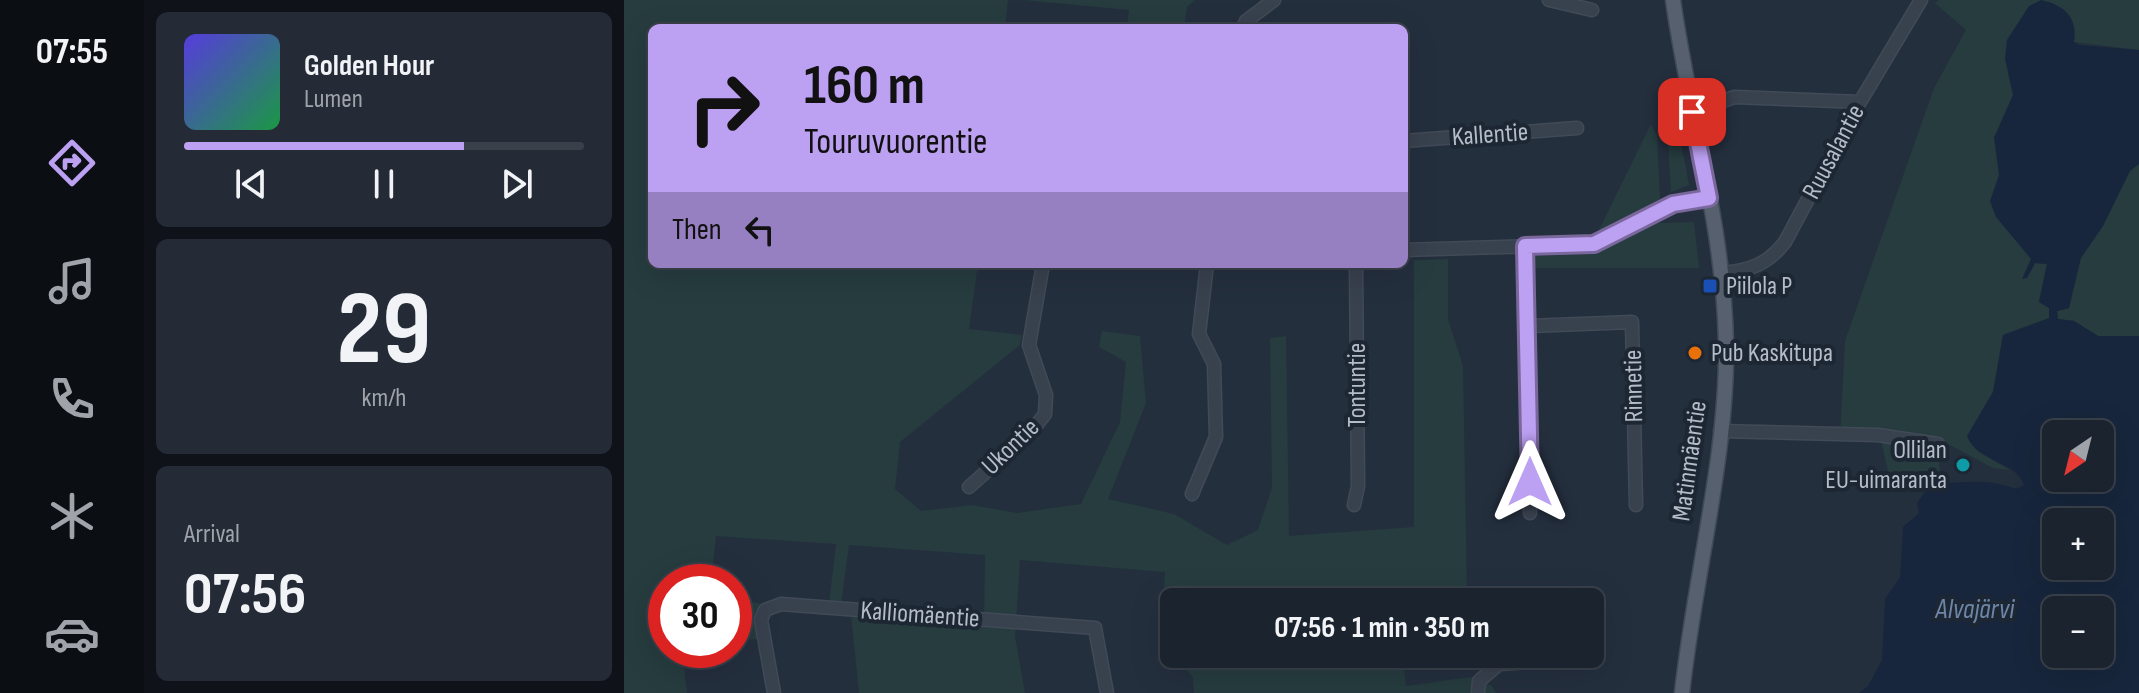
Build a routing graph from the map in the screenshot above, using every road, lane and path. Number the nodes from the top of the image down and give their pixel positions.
1 (1274, 0) edge
2 (1549, 0) edge
3 (1673, 0) edge
4 (1917, 1) edge
5 (1592, 10) dead end
6 (1245, 24) edge
7 (1860, 102) junction
8 (1708, 107) dead end
9 (1577, 128) dead end
10 (1408, 141) edge
11 (1709, 198) junction
12 (1525, 246) junction
13 (1408, 250) edge
14 (1042, 268) edge
15 (1207, 268) edge
16 (1356, 268) edge
17 (1723, 273) junction
18 (1529, 326) junction
19 (1720, 431) junction
20 (1938, 444) dead end
21 (969, 487) dead end
22 (1192, 494) dead end
23 (1354, 505) dead end
24 (1636, 505) dead end
25 (1530, 513) dead end
26 (1494, 668) edge
27 (774, 693) edge
28 (1107, 693) edge
29 (1478, 693) edge
30 (1682, 693) edge

1 - 6 street
2 - 5 street
3 - 11 main road, Matinmäentie
4 - 7 street, Ruusalantie
7 - 8 street
7 - 17 street, Ruusalantie
9 - 10 street, Kallentie
11 - 12 street
11 - 17 main road, Matinmäentie
12 - 13 street
12 - 18 street
14 - 21 street, Ukontie
15 - 22 street
16 - 23 street, Tontuntie
17 - 19 main road, Matinmäentie
18 - 24 street, Rinnetie
18 - 25 street
19 - 20 street
19 - 30 main road, Matinmäentie
26 - 29 street
27 - 28 street, Kalliomäentie

